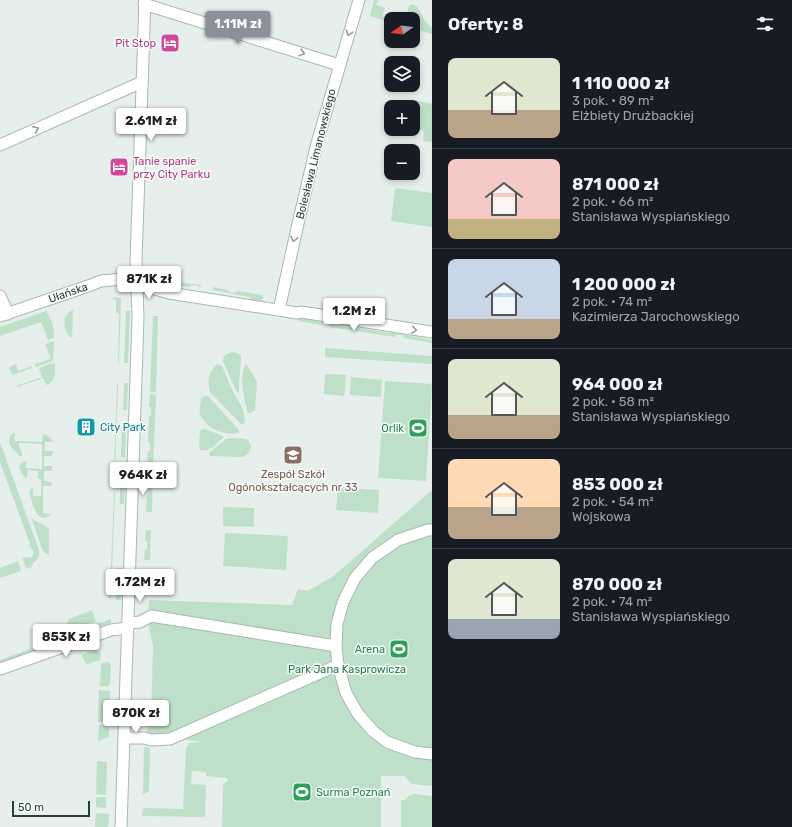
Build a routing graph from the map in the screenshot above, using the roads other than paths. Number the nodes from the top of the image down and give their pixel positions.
1 (359, 0) edge
2 (145, 2) edge
3 (339, 65) junction
4 (142, 82) junction
5 (0, 145) edge
6 (137, 284) junction
7 (0, 296) edge
8 (279, 310) junction
9 (4, 315) edge
10 (432, 332) edge
11 (431, 529) edge
12 (128, 626) junction
13 (336, 646) junction
14 (338, 665) junction
15 (0, 669) edge
16 (124, 738) junction
17 (432, 754) edge
18 (121, 827) edge

1 -> 3 street, Bolesława Limanowskiego
2 -> 3 street
2 - 4 street
3 -> 8 street, Bolesława Limanowskiego
5 -> 4 street
4 - 6 street
6 - 8 street, Ułańska
6 - 9 street, Ułańska
6 - 12 street
7 - 9 street
8 -> 10 street, Ułańska
11 - 13 street
12 - 13 street
12 - 15 street
12 - 16 street
13 - 14 street
14 - 16 street
14 - 17 street
16 - 18 street

